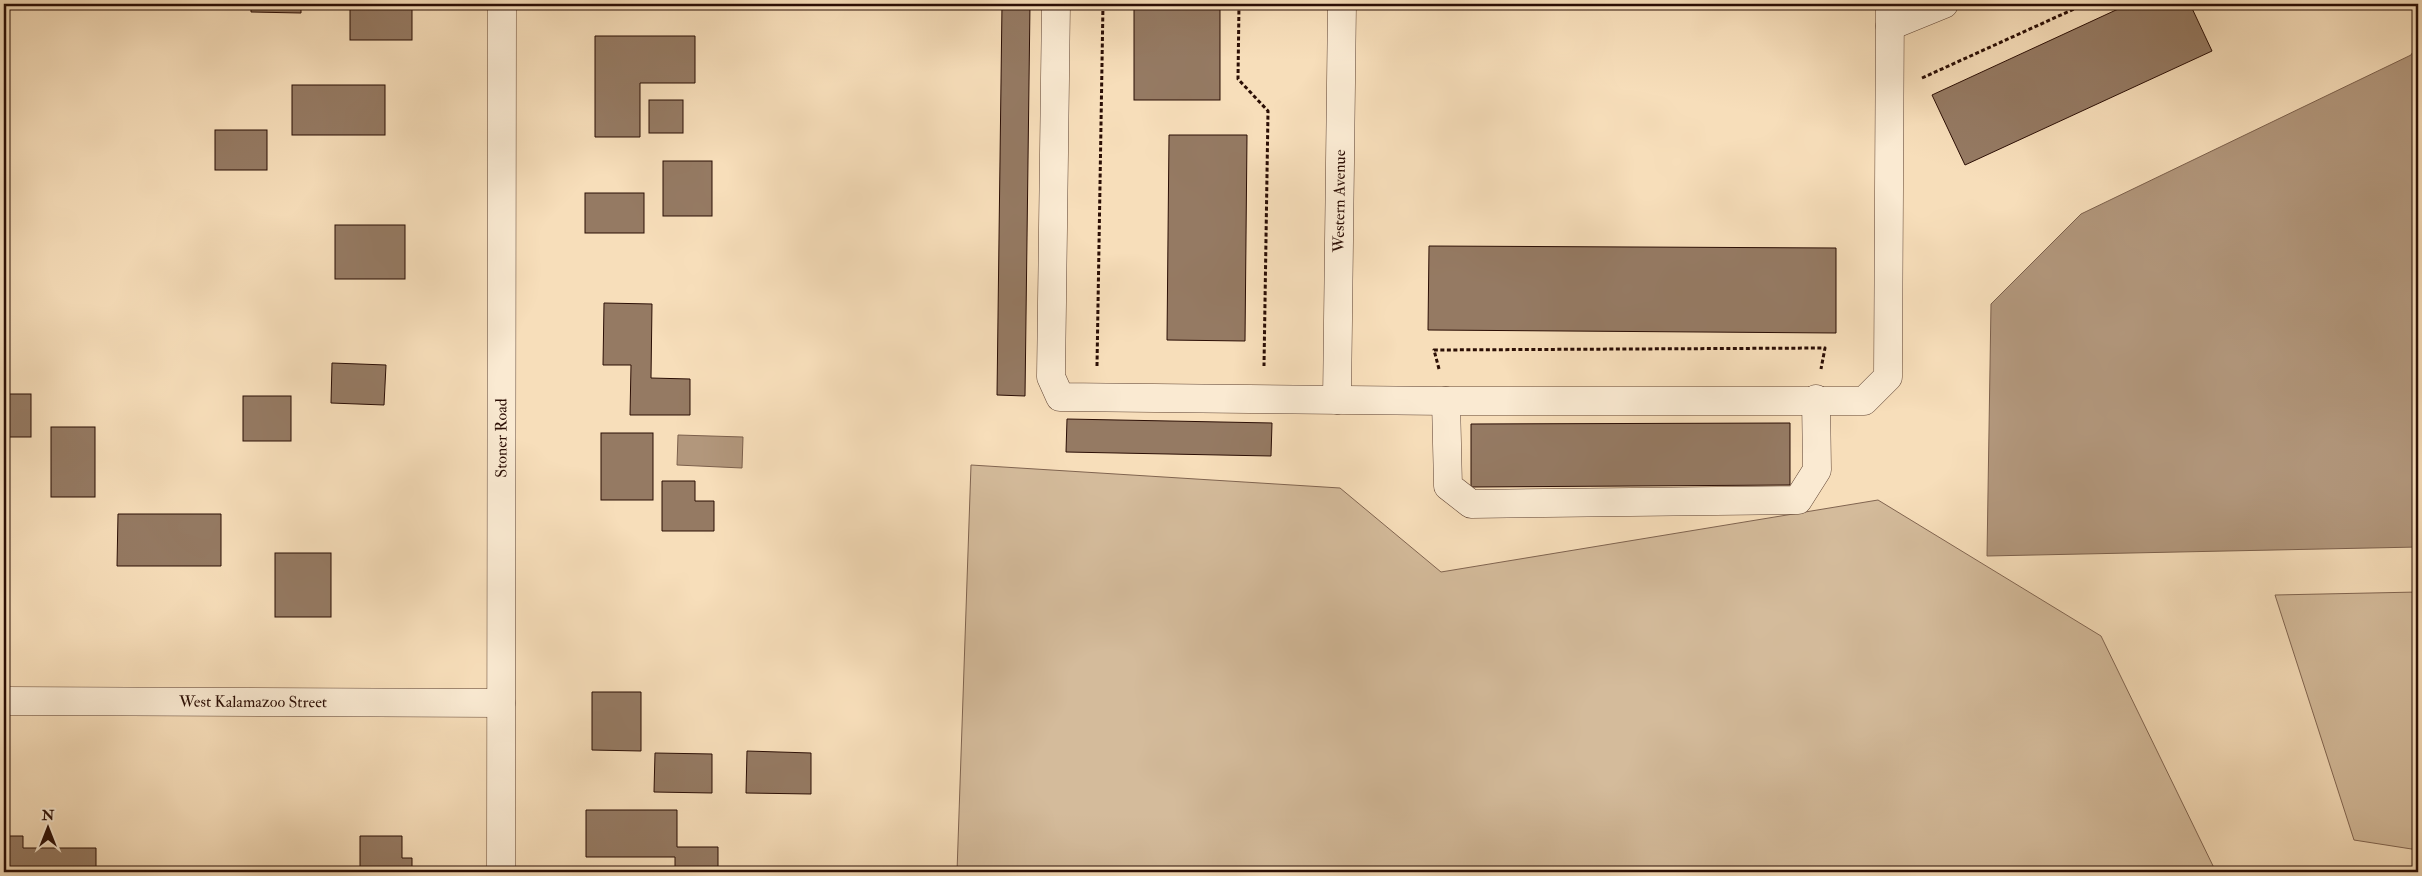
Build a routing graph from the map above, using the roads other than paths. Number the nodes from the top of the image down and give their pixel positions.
1 (502, 4) edge
2 (1056, 4) edge
3 (1342, 4) edge
4 (1944, 4) edge
5 (1890, 15) edge
6 (1816, 399) junction
7 (1337, 400) junction
8 (1446, 401) junction
9 (4, 701) edge
10 (501, 703) junction
11 (501, 872) edge

1 - 10 street, Stoner Road
2 - 7 street
3 - 7 street, Western Avenue
4 - 5 street
5 - 6 street
6 - 8 street
6 - 8 street
7 - 8 street
9 - 10 street, West Kalamazoo Street
10 - 11 street, Stoner Road

